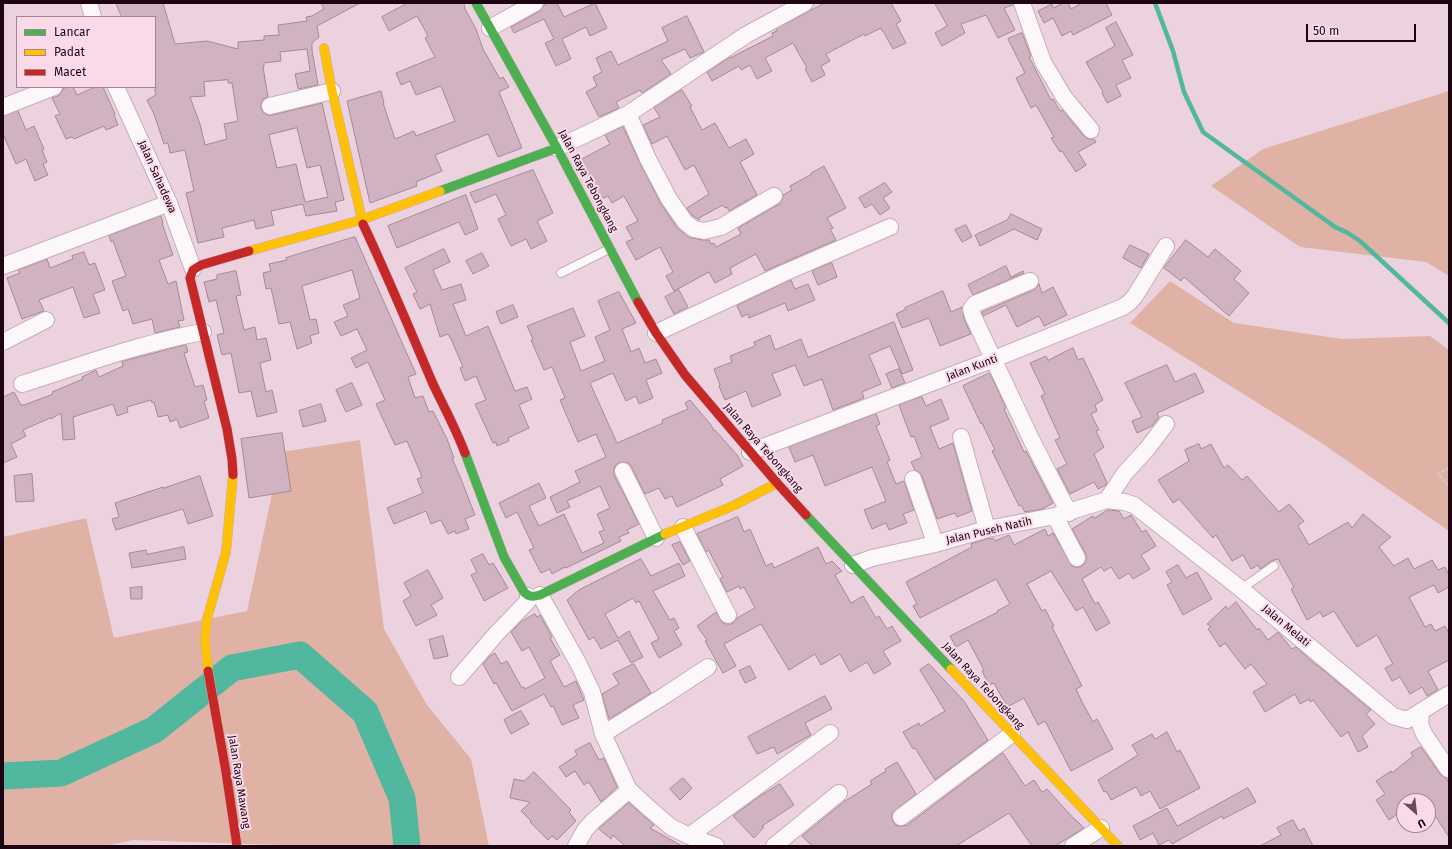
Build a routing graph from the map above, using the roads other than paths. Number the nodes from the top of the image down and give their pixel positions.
1 (88, 3) edge
2 (476, 3) edge
3 (535, 3) edge
4 (805, 3) edge
5 (1022, 3) edge
6 (93, 16) edge
7 (490, 28) junction
8 (324, 48) dead end
9 (51, 88) edge
10 (116, 88) edge
11 (332, 91) junction
12 (270, 106) dead end
13 (3, 107) edge
14 (628, 114) junction
15 (1092, 130) dead end
16 (557, 148) junction
17 (774, 196) dead end
18 (169, 203) junction
19 (361, 220) junction
20 (890, 227) dead end
21 (1166, 246) dead end
22 (609, 249) junction
23 (3, 266) edge
24 (194, 269) junction
25 (561, 273) dead end
26 (1030, 281) dead end
27 (46, 320) dead end
28 (203, 332) junction
29 (656, 333) junction
30 (3, 342) edge
31 (994, 360) junction
32 (22, 384) dead end
33 (1166, 424) dead end
34 (962, 437) dead end
35 (750, 452) junction
36 (623, 471) dead end
37 (913, 479) dead end
38 (777, 483) junction
39 (1107, 500) junction
40 (1124, 502) joint
41 (1062, 515) junction
42 (684, 527) junction
43 (987, 530) junction
44 (656, 538) junction
45 (935, 544) junction
46 (1077, 558) dead end
47 (853, 565) junction
48 (1274, 566) dead end
49 (1241, 589) junction
50 (534, 596) junction
51 (728, 615) dead end
52 (708, 666) dead end
53 (459, 677) dead end
54 (1449, 694) edge
55 (1421, 712) junction
56 (830, 733) dead end
57 (604, 734) junction
58 (1012, 734) junction
59 (1448, 769) dead end
60 (629, 790) junction
61 (839, 793) dead end
62 (901, 817) dead end
63 (1101, 828) junction
64 (689, 836) junction
65 (237, 846) edge
66 (576, 846) edge
67 (716, 846) edge
68 (774, 846) edge
69 (1072, 846) edge
70 (1118, 846) edge

1 - 6 street
2 - 7 main road, Jalan Raya Tebongkang
3 - 7 street
4 - 14 street
5 - 15 street
7 - 16 main road, Jalan Raya Tebongkang
8 - 11 main road
9 - 13 street
10 - 18 street, Jalan Sahadewa
11 - 12 street
11 - 19 main road
14 - 16 street
14 - 17 street
16 - 19 main road
16 - 22 main road, Jalan Raya Tebongkang
18 - 23 street
18 - 24 street, Jalan Sahadewa
19 - 24 main road
19 - 50 main road
20 - 29 street
21 - 31 street, Jalan Kunti
22 - 25 lane
22 - 29 main road, Jalan Raya Tebongkang
24 - 28 main road, Jalan Raya Mawang
26 - 31 street
27 - 30 street
28 - 32 street
28 - 65 main road, Jalan Raya Mawang
29 - 35 main road, Jalan Raya Tebongkang
31 - 35 street, Jalan Kunti
31 - 41 street
33 - 39 street
34 - 43 street
35 - 38 main road, Jalan Raya Tebongkang
36 - 44 street
37 - 45 street
38 - 42 main road
38 - 47 main road, Jalan Raya Tebongkang
39 - 40 street, Jalan Puseh Natih
39 - 41 street, Jalan Puseh Natih
40 - 49 street, Jalan Melati
41 - 43 street, Jalan Puseh Natih
41 - 46 street
42 - 44 main road
42 - 51 street
43 - 45 street, Jalan Puseh Natih
44 - 50 main road
45 - 47 street, Jalan Puseh Natih
47 - 58 main road, Jalan Raya Tebongkang
48 - 49 lane
49 - 55 street, Jalan Melati
50 - 53 street
50 - 57 street
52 - 57 street
54 - 55 street, Jalan Melati
55 - 59 street
56 - 64 street
57 - 60 street
58 - 62 street
58 - 63 main road, Jalan Raya Tebongkang
60 - 64 street
60 - 66 street
61 - 68 street
63 - 69 street
63 - 70 main road, Jalan Raya Tebongkang
64 - 67 street

